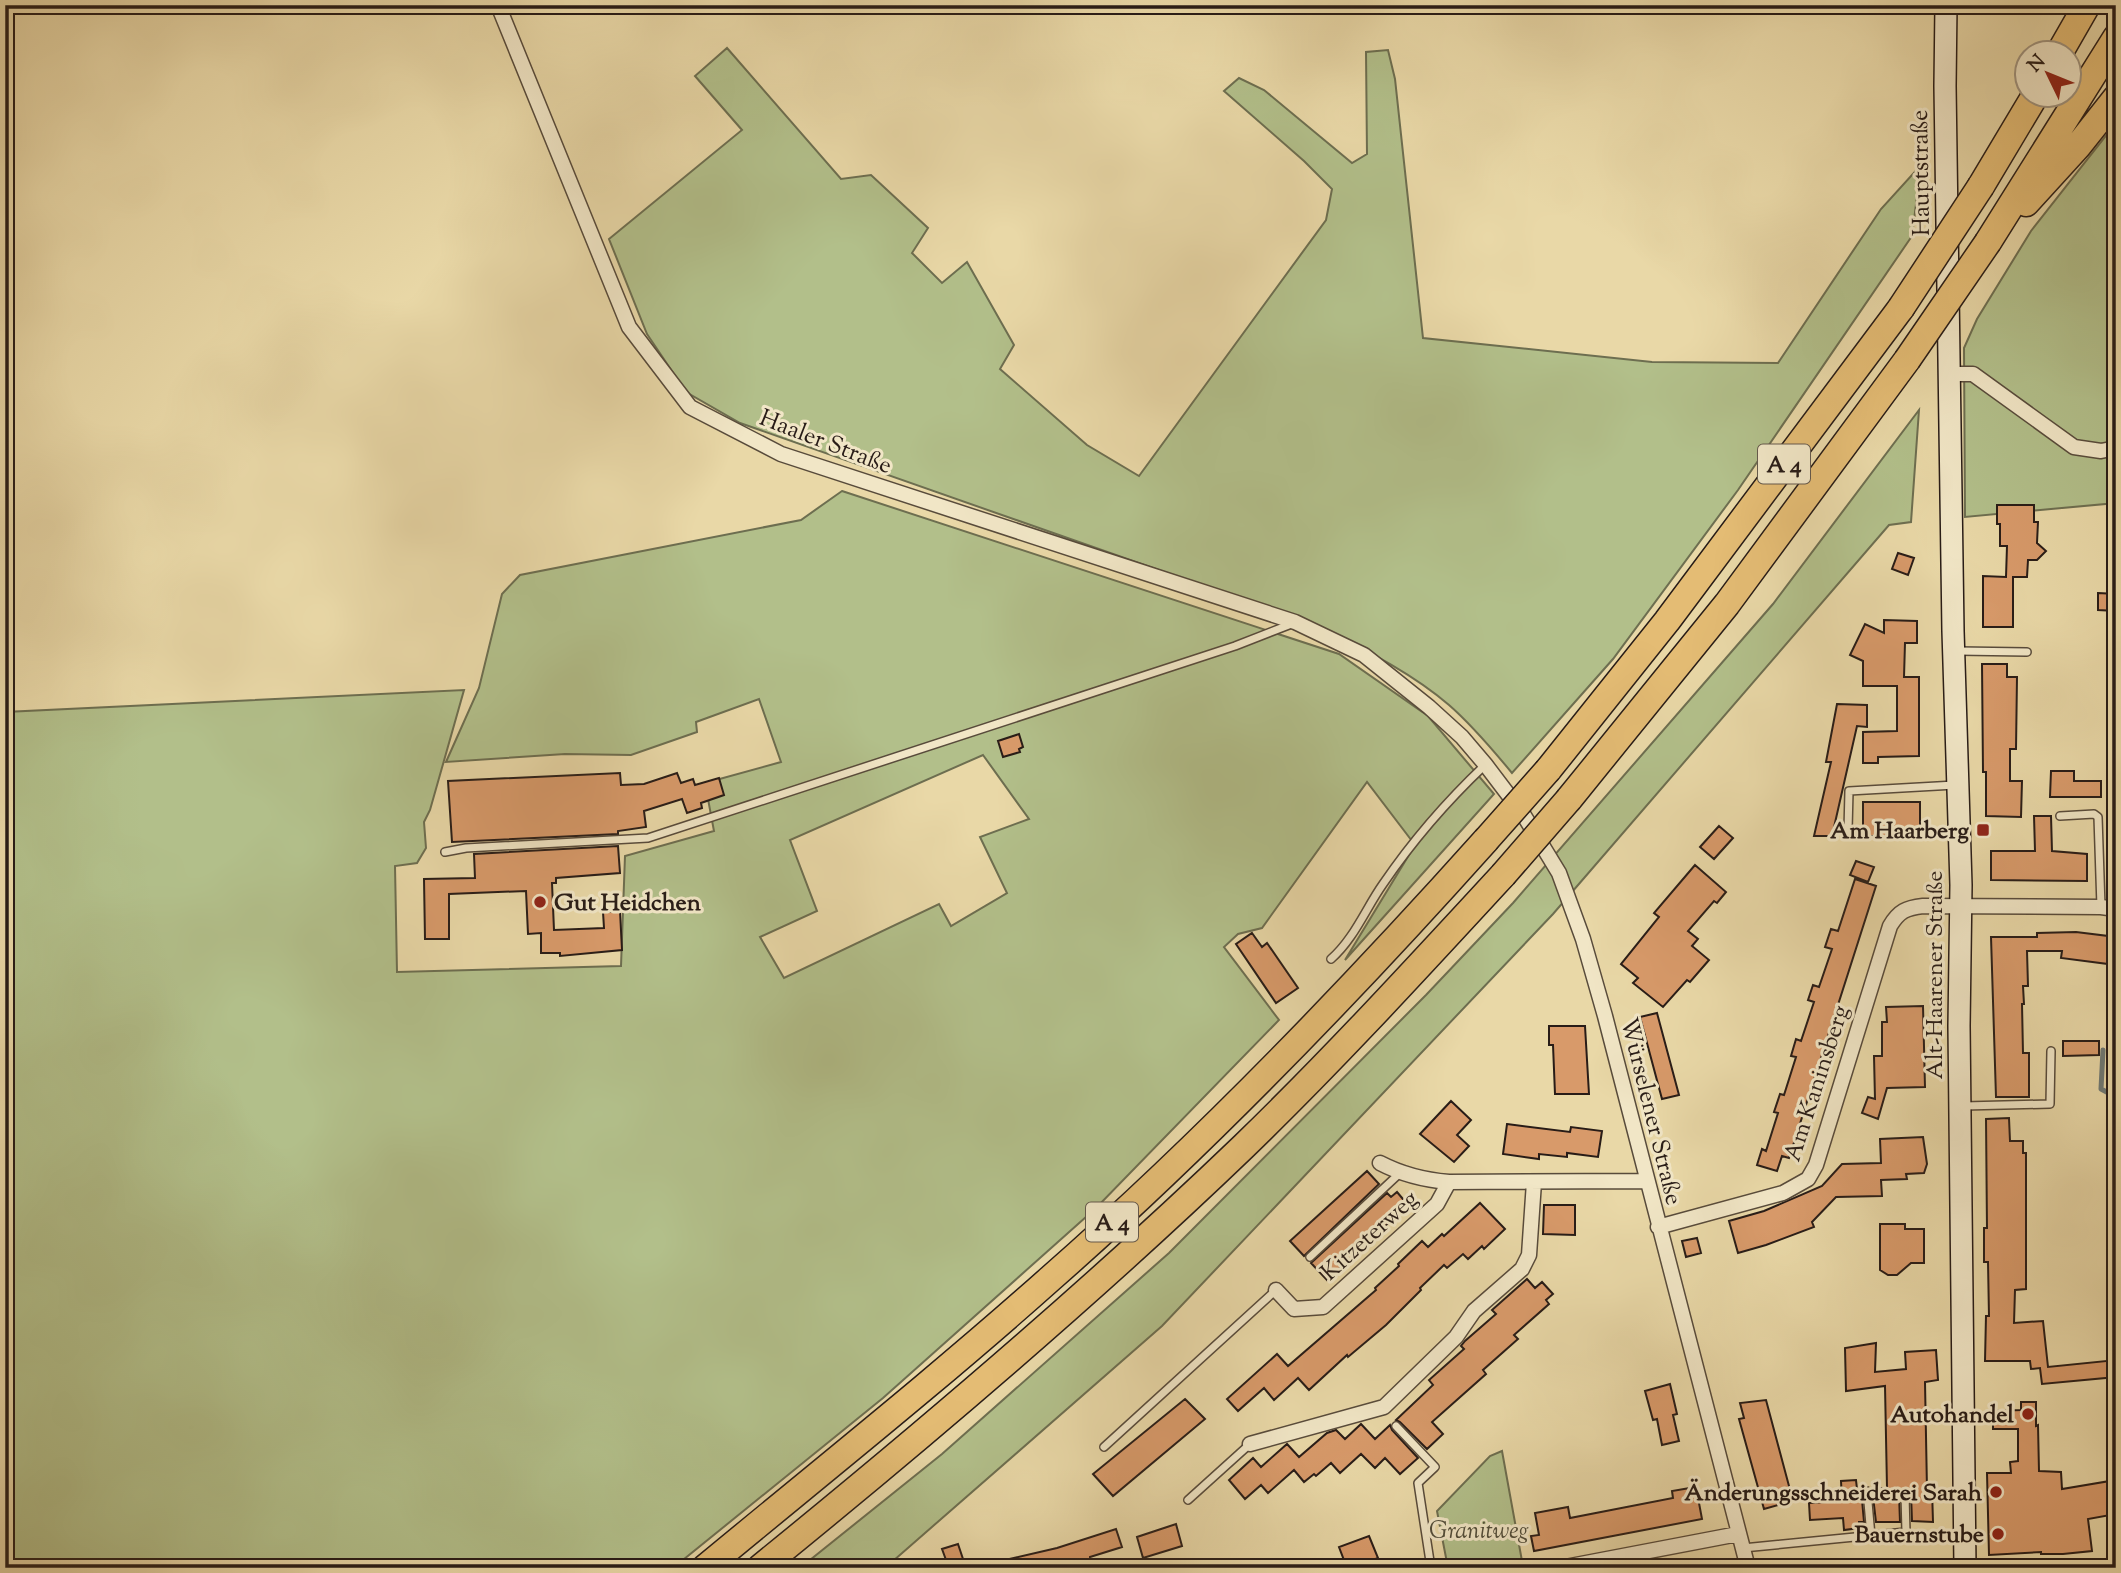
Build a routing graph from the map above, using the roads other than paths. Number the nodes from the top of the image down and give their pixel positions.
1 (498, 5) edge
2 (1946, 5) edge
3 (2087, 5) edge
4 (2068, 38) edge
5 (2116, 38) edge
6 (2116, 98) edge
7 (2028, 108) edge
8 (1988, 242) junction
9 (1950, 340) joint
10 (1951, 374) junction
11 (2116, 448) edge
12 (1295, 622) junction
13 (1954, 651) junction
14 (2028, 652) dead end
15 (1429, 708) joint
16 (1485, 764) junction
17 (1959, 785) junction
18 (2060, 816) dead end
19 (1848, 830) dead end
20 (445, 852) dead end
21 (1961, 908) junction
22 (2108, 908) edge
23 (1331, 959) dead end
24 (2051, 1051) dead end
25 (1960, 1106) junction
26 (1380, 1163) dead end
27 (1400, 1173) junction
28 (1647, 1181) junction
29 (1449, 1182) junction
30 (1534, 1182) junction
31 (1658, 1227) junction
32 (1310, 1257) dead end
33 (1276, 1290) joint
34 (1396, 1426) dead end
35 (1250, 1444) joint
36 (1104, 1447) dead end
37 (1867, 1491) dead end
38 (1905, 1495) dead end
39 (1188, 1500) dead end
40 (1871, 1536) junction
41 (1740, 1541) junction
42 (705, 1568) edge
43 (760, 1568) edge
44 (1431, 1568) edge
45 (1560, 1568) edge
46 (1748, 1568) edge
47 (1965, 1568) edge

1 - 12 street, Haaler Straße
2 - 9 main road, Hauptstraße
3 - 4 highway
5 - 8 highway, A 4
6 - 8 highway
7 - 42 highway, A 4, bridge
8 - 43 highway, A 4, bridge
9 - 10 main road, Alt-Haarener Straße
10 - 11 street
10 - 13 main road, Alt-Haarener Straße
12 - 15 street, Haaler Straße
12 - 20 lane
13 - 14 lane
13 - 17 main road, Alt-Haarener Straße
15 - 16 street, Würselener Straße
16 - 23 lane
16 - 28 street, Würselener Straße
17 - 19 lane
17 - 21 main road, Alt-Haarener Straße
18 - 22 lane
21 - 22 street
21 - 25 main road, Alt-Haarener Straße
21 - 31 street, Am Kaninsberg
24 - 25 lane
25 - 47 main road, Alt-Haarener Straße
26 - 27 street, Kitzeterweg
27 - 29 street, Kitzeterweg
27 - 32 lane
28 - 30 street, Kitzeterweg
28 - 31 street, Würselener Straße
29 - 30 street, Kitzeterweg
29 - 33 street, Kitzeterweg
30 - 35 street
31 - 41 street, Würselener Straße
33 - 36 lane
34 - 44 lane
35 - 39 lane
37 - 40 lane
38 - 40 lane
40 - 41 lane
41 - 45 street
41 - 46 street, Würselener Straße

